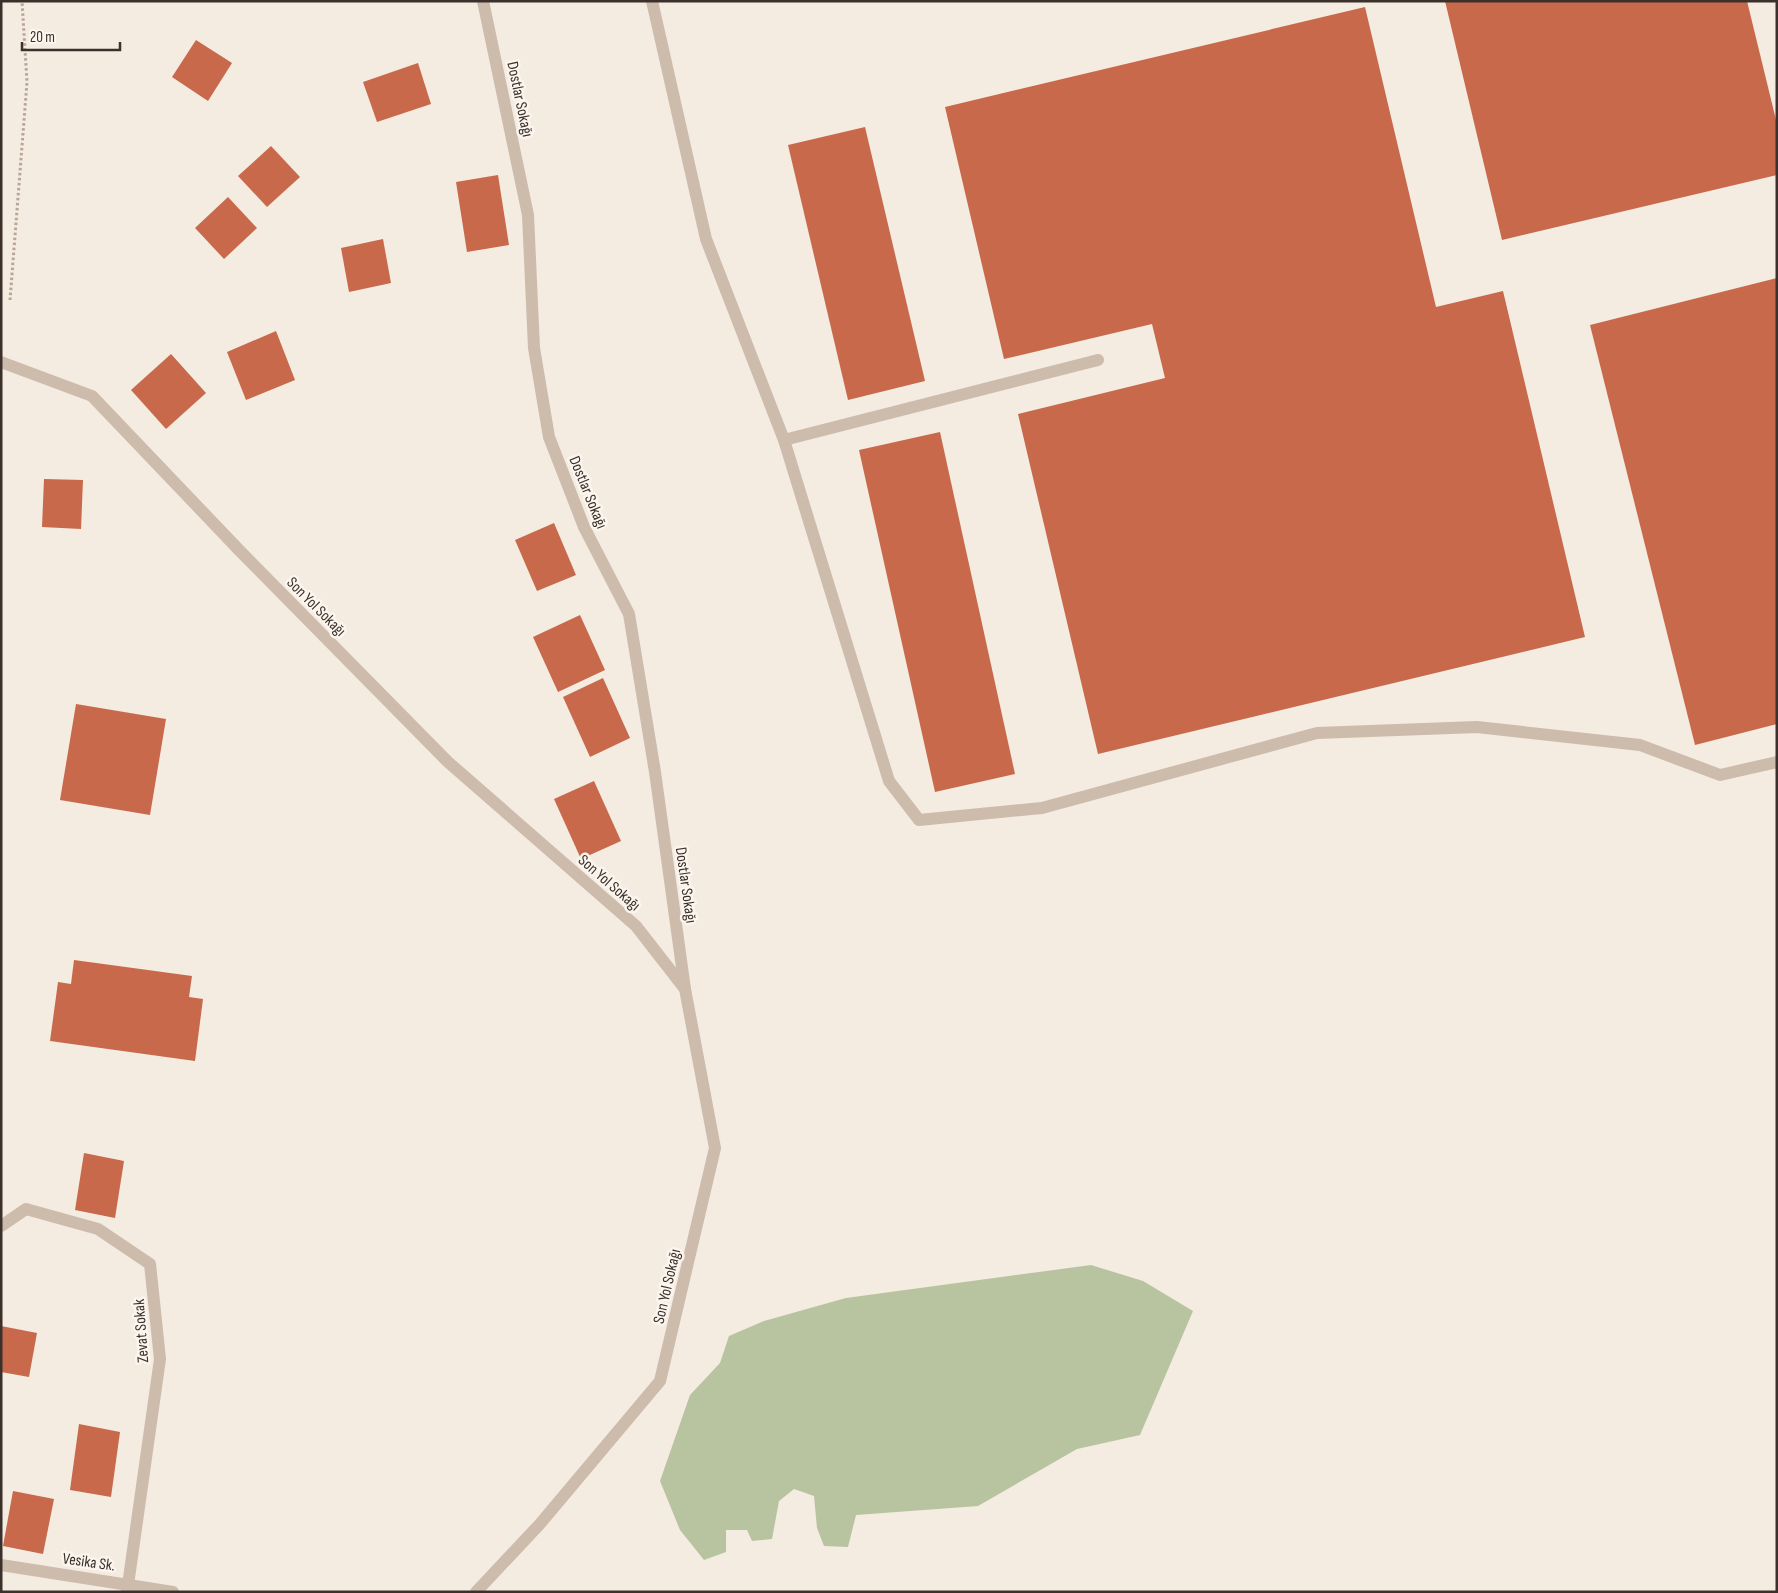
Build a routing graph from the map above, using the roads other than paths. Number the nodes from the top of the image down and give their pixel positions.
1 (483, 1) edge
2 (652, 1) edge
3 (1098, 360) dead end
4 (1, 362) edge
5 (784, 440) junction
6 (1777, 762) edge
7 (685, 989) junction
8 (1, 1226) edge
9 (1, 1565) edge
10 (128, 1588) edge
11 (173, 1592) edge
12 (476, 1592) edge

1 - 7 street, Dostlar Sokağı
2 - 5 street
3 - 5 street
4 - 7 street, Son Yol Sokağı
5 - 6 street
7 - 12 street, Son Yol Sokağı
8 - 10 street, Zevat Sokak
9 - 10 street, Vesika Sk.
10 - 11 street, Vesika Sk.

